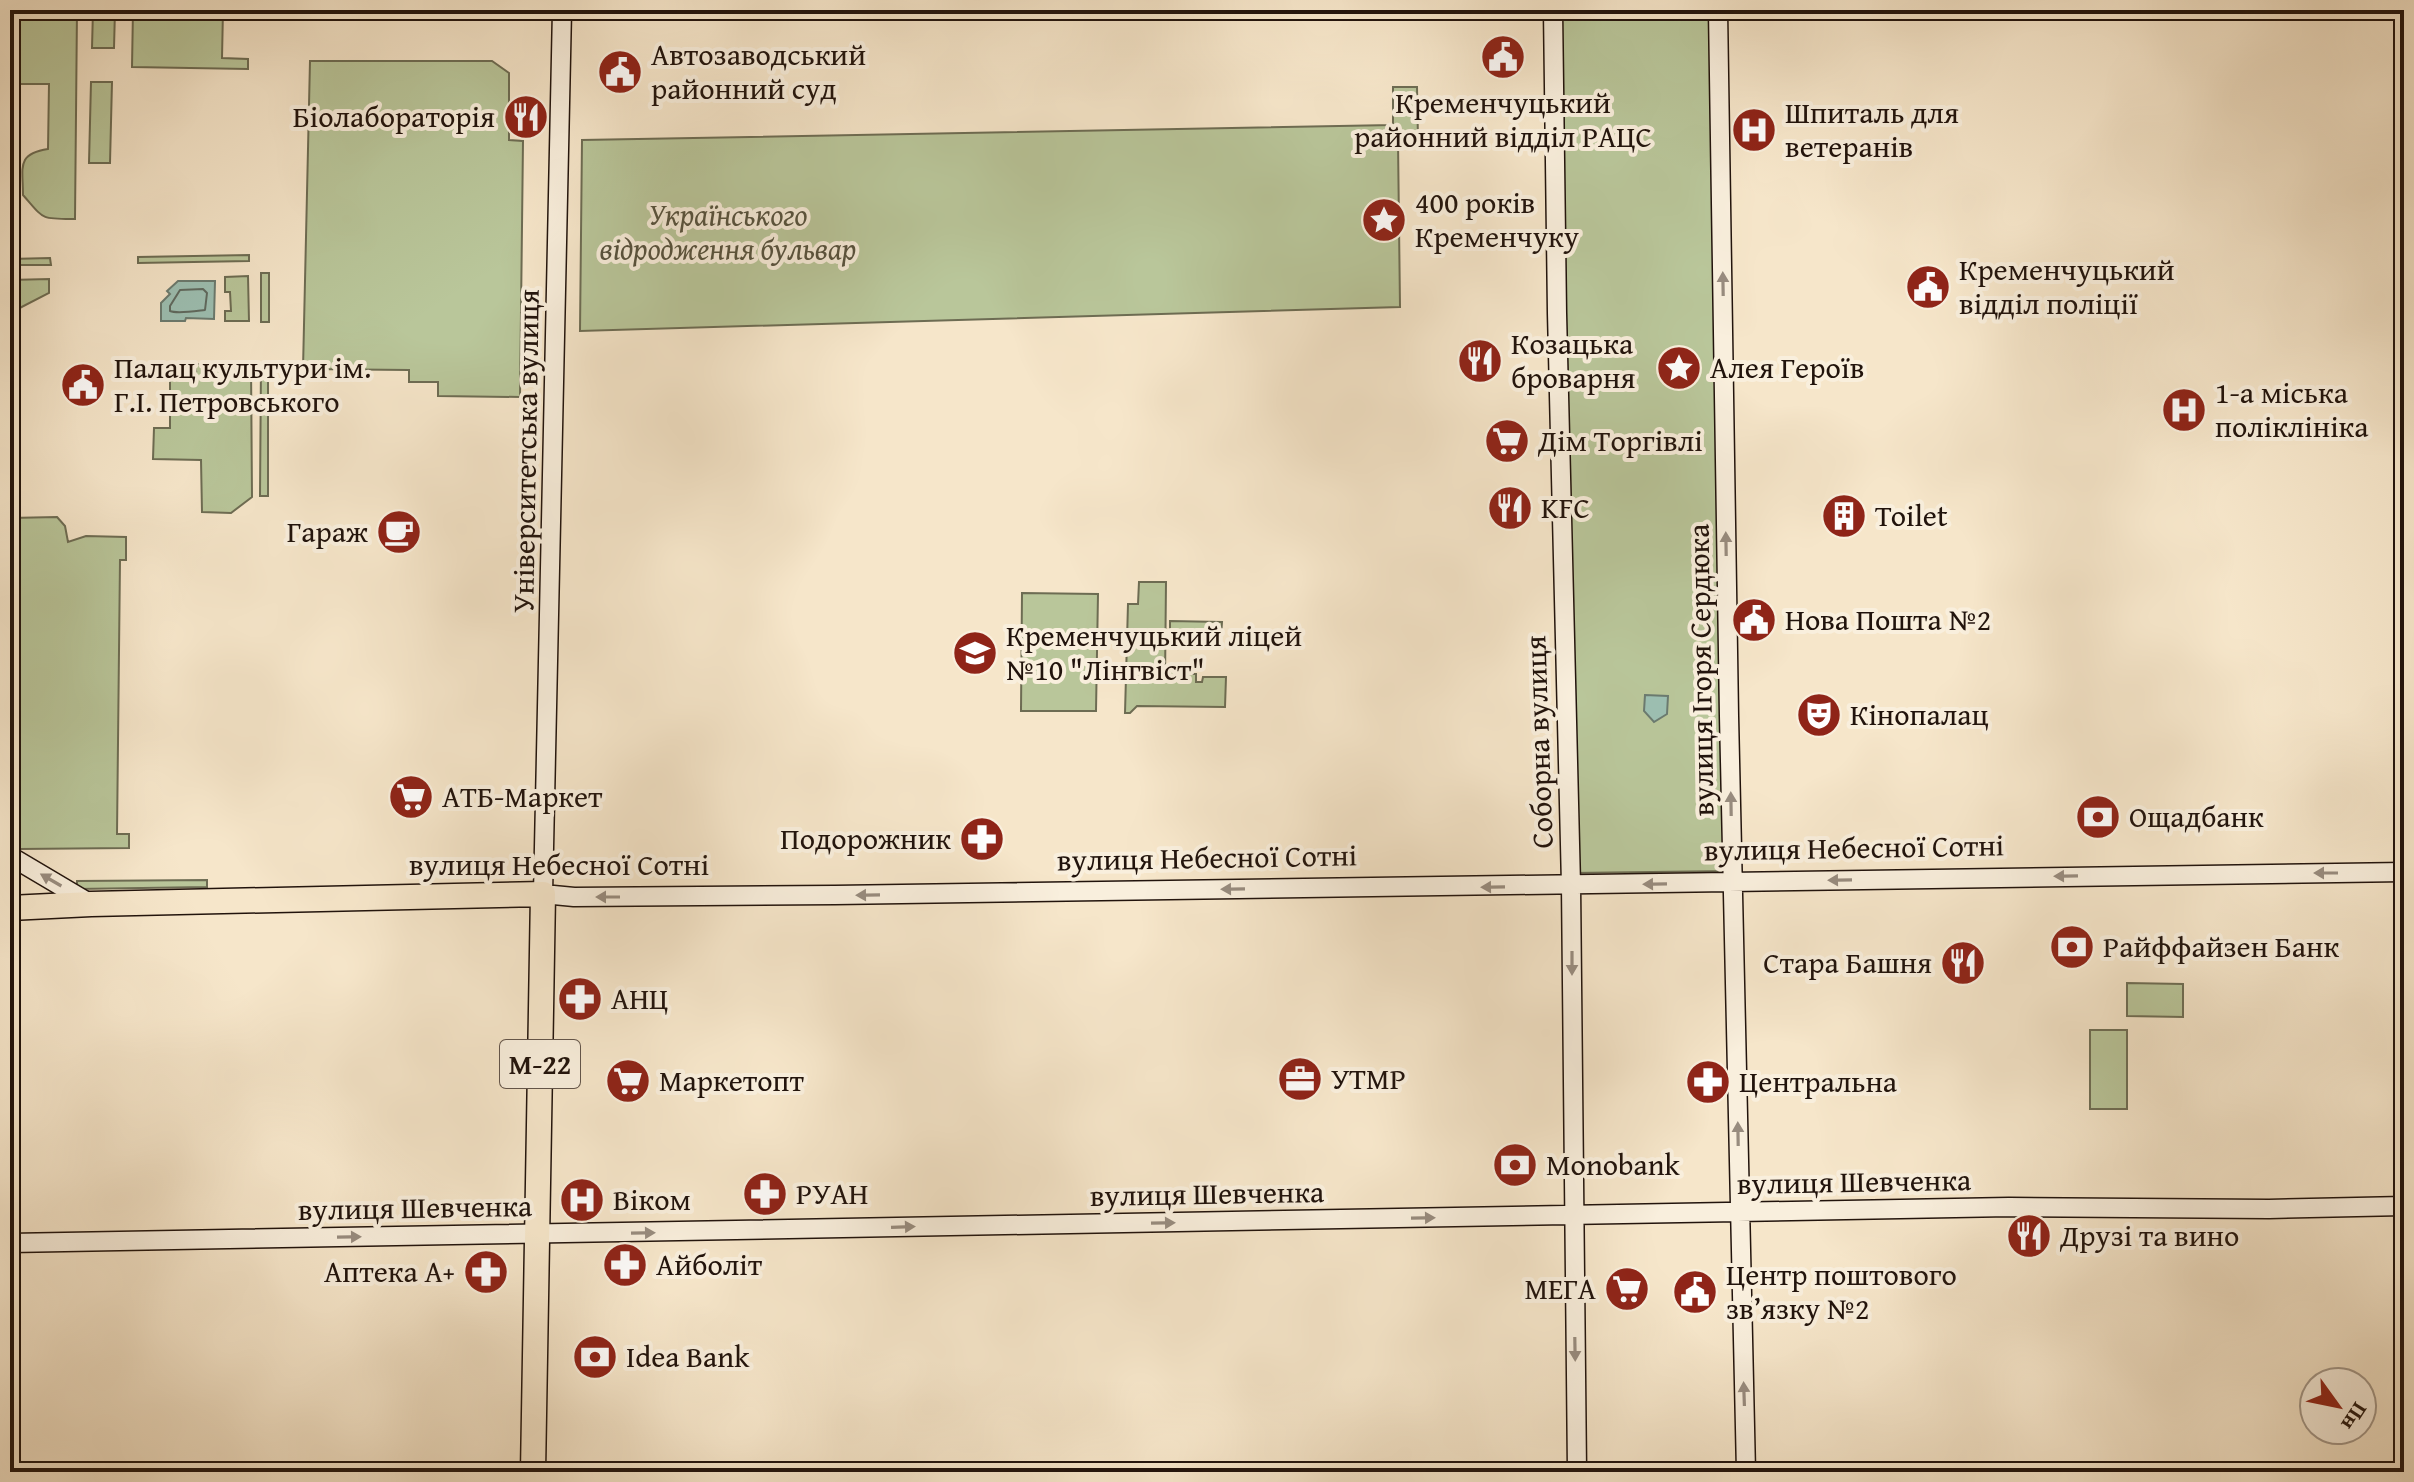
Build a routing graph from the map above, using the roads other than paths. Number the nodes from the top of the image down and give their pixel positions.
1 (562, 10) edge
2 (1553, 10) edge
3 (1718, 10) edge
4 (10, 856) edge
5 (2404, 872) edge
6 (1733, 882) junction
7 (1571, 885) junction
8 (543, 894) junction
9 (91, 904) junction
10 (10, 908) edge
11 (2404, 1206) edge
12 (1739, 1213) junction
13 (1574, 1215) junction
14 (537, 1235) junction
15 (10, 1243) edge
16 (533, 1472) edge
17 (1577, 1472) edge
18 (1746, 1472) edge

1 - 8 street, Університетська вулиця
2 - 7 street, Соборна вулиця
6 -> 3 street, вулиця Ігоря Сердюка
9 -> 4 street
5 -> 6 street, вулиця Небесної Сотні
6 -> 7 street, вулиця Небесної Сотні
12 -> 6 street, вулиця Ігоря Сердюка
7 -> 8 street, вулиця Небесної Сотні
7 -> 13 street, Соборна вулиця
8 - 9 highway, вулиця Небесної Сотні
8 - 14 highway, М-22
9 - 10 highway, вулиця Небесної Сотні
11 - 12 street, вулиця Шевченка
12 - 13 street, вулиця Шевченка
18 -> 12 street, вулиця Ігоря Сердюка
14 -> 13 street, вулиця Шевченка
13 -> 17 street, Соборна вулиця
15 -> 14 street, вулиця Шевченка
14 - 16 highway, М-22

